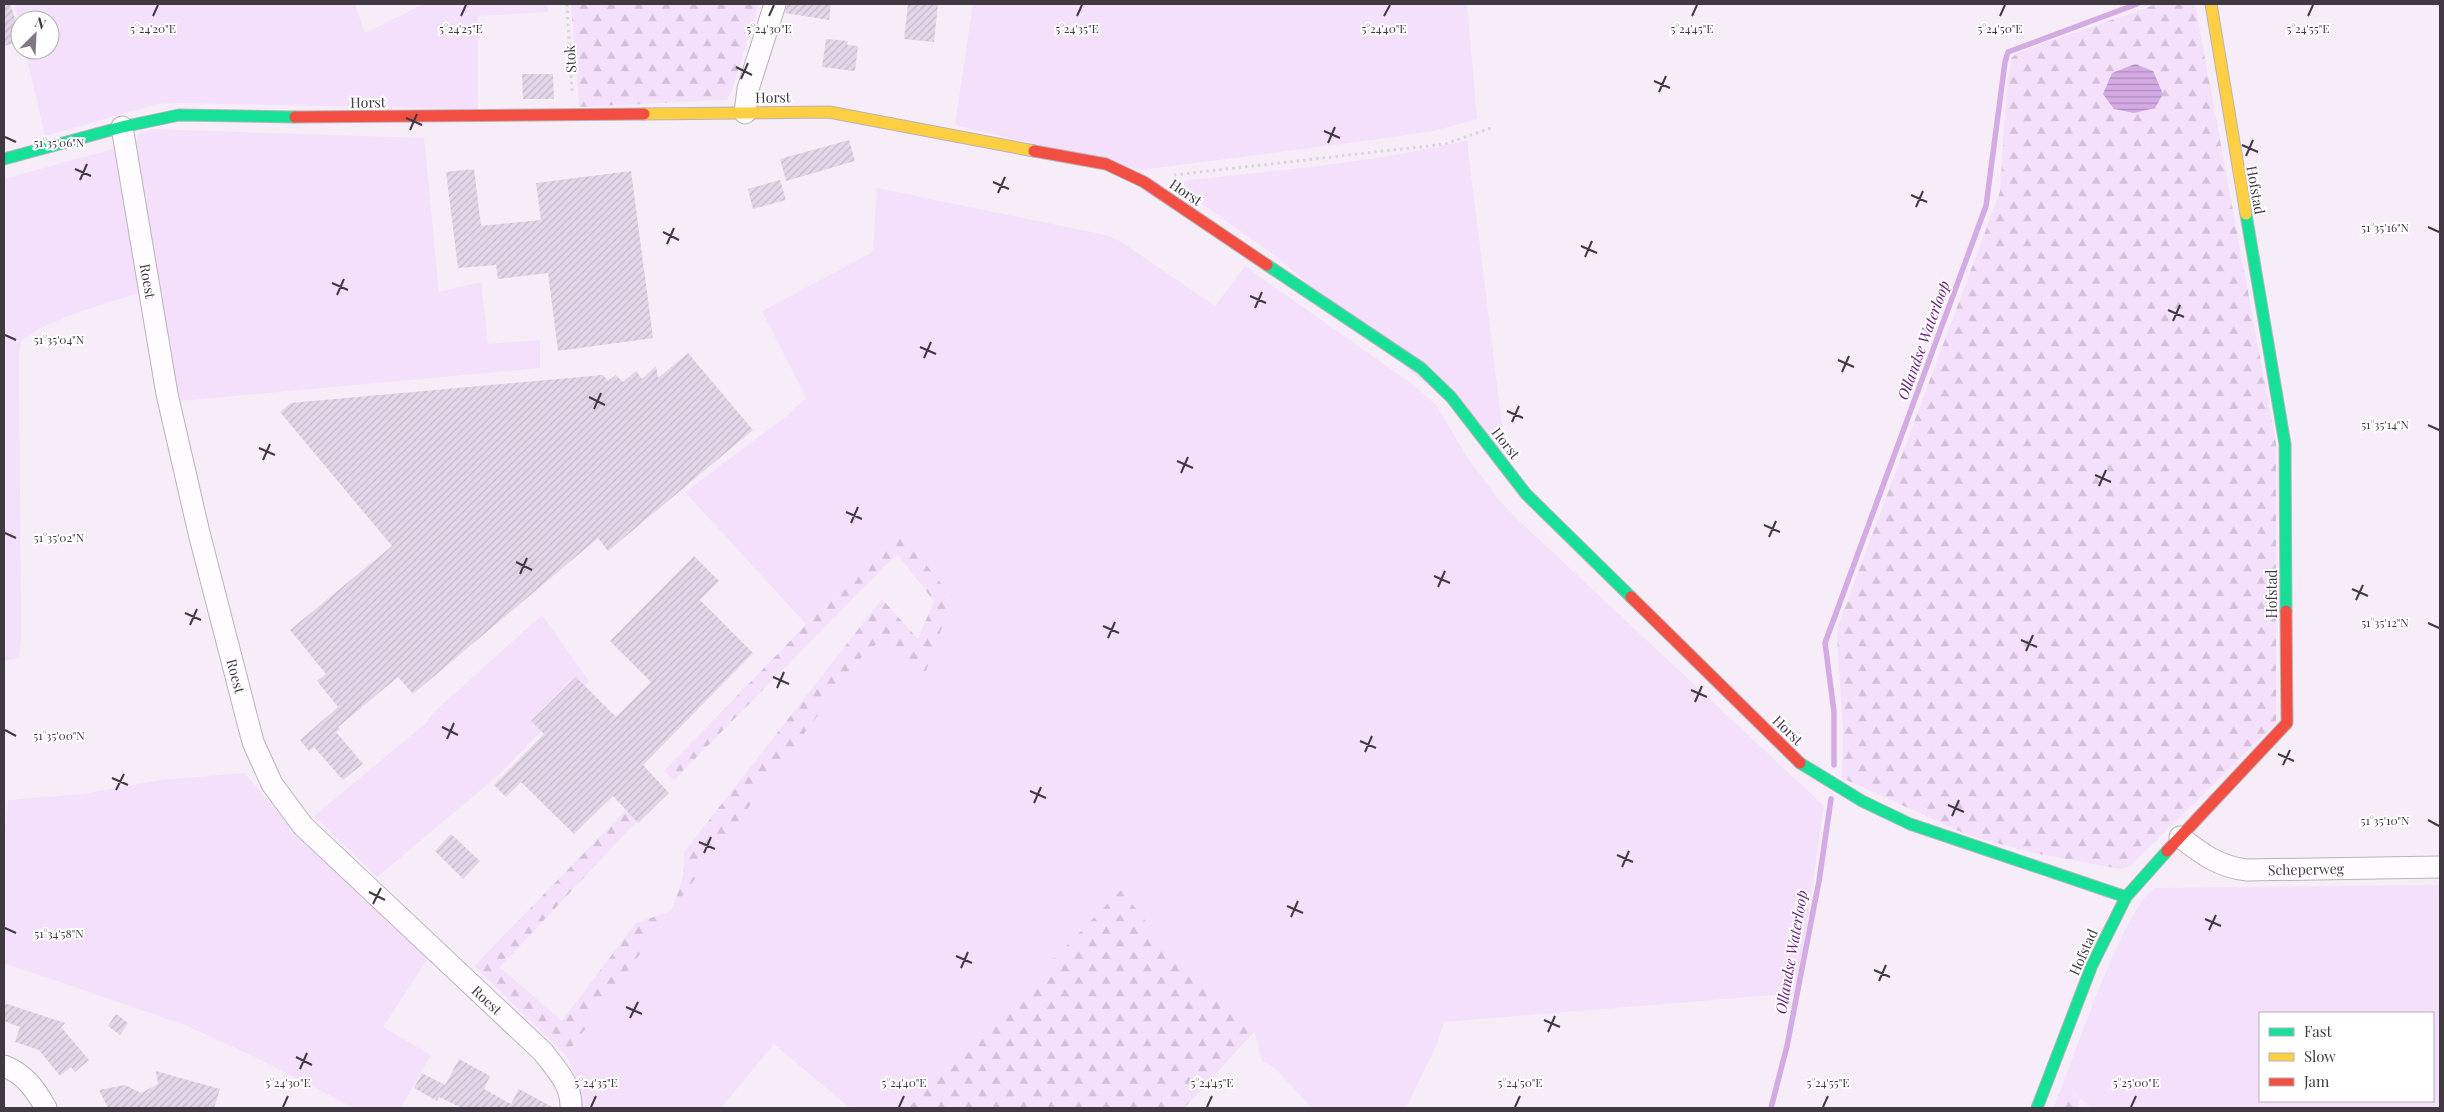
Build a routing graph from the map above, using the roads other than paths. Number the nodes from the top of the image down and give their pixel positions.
1 (776, 4) edge
2 (2211, 4) edge
3 (745, 113) junction
4 (122, 127) junction
5 (4, 159) edge
6 (2180, 837) junction
7 (2440, 867) edge
8 (2126, 897) junction
9 (4, 1066) edge
10 (46, 1108) edge
11 (571, 1108) edge
12 (2037, 1108) edge

1 - 3 street
2 - 6 street, Hofstad
3 - 4 street, Horst
3 - 8 street, Horst
4 - 5 street, Horst
4 - 11 street, Roest
6 - 7 street, Scheperweg
6 - 8 street, Hofstad
8 - 12 street, Hofstad
9 - 10 street

